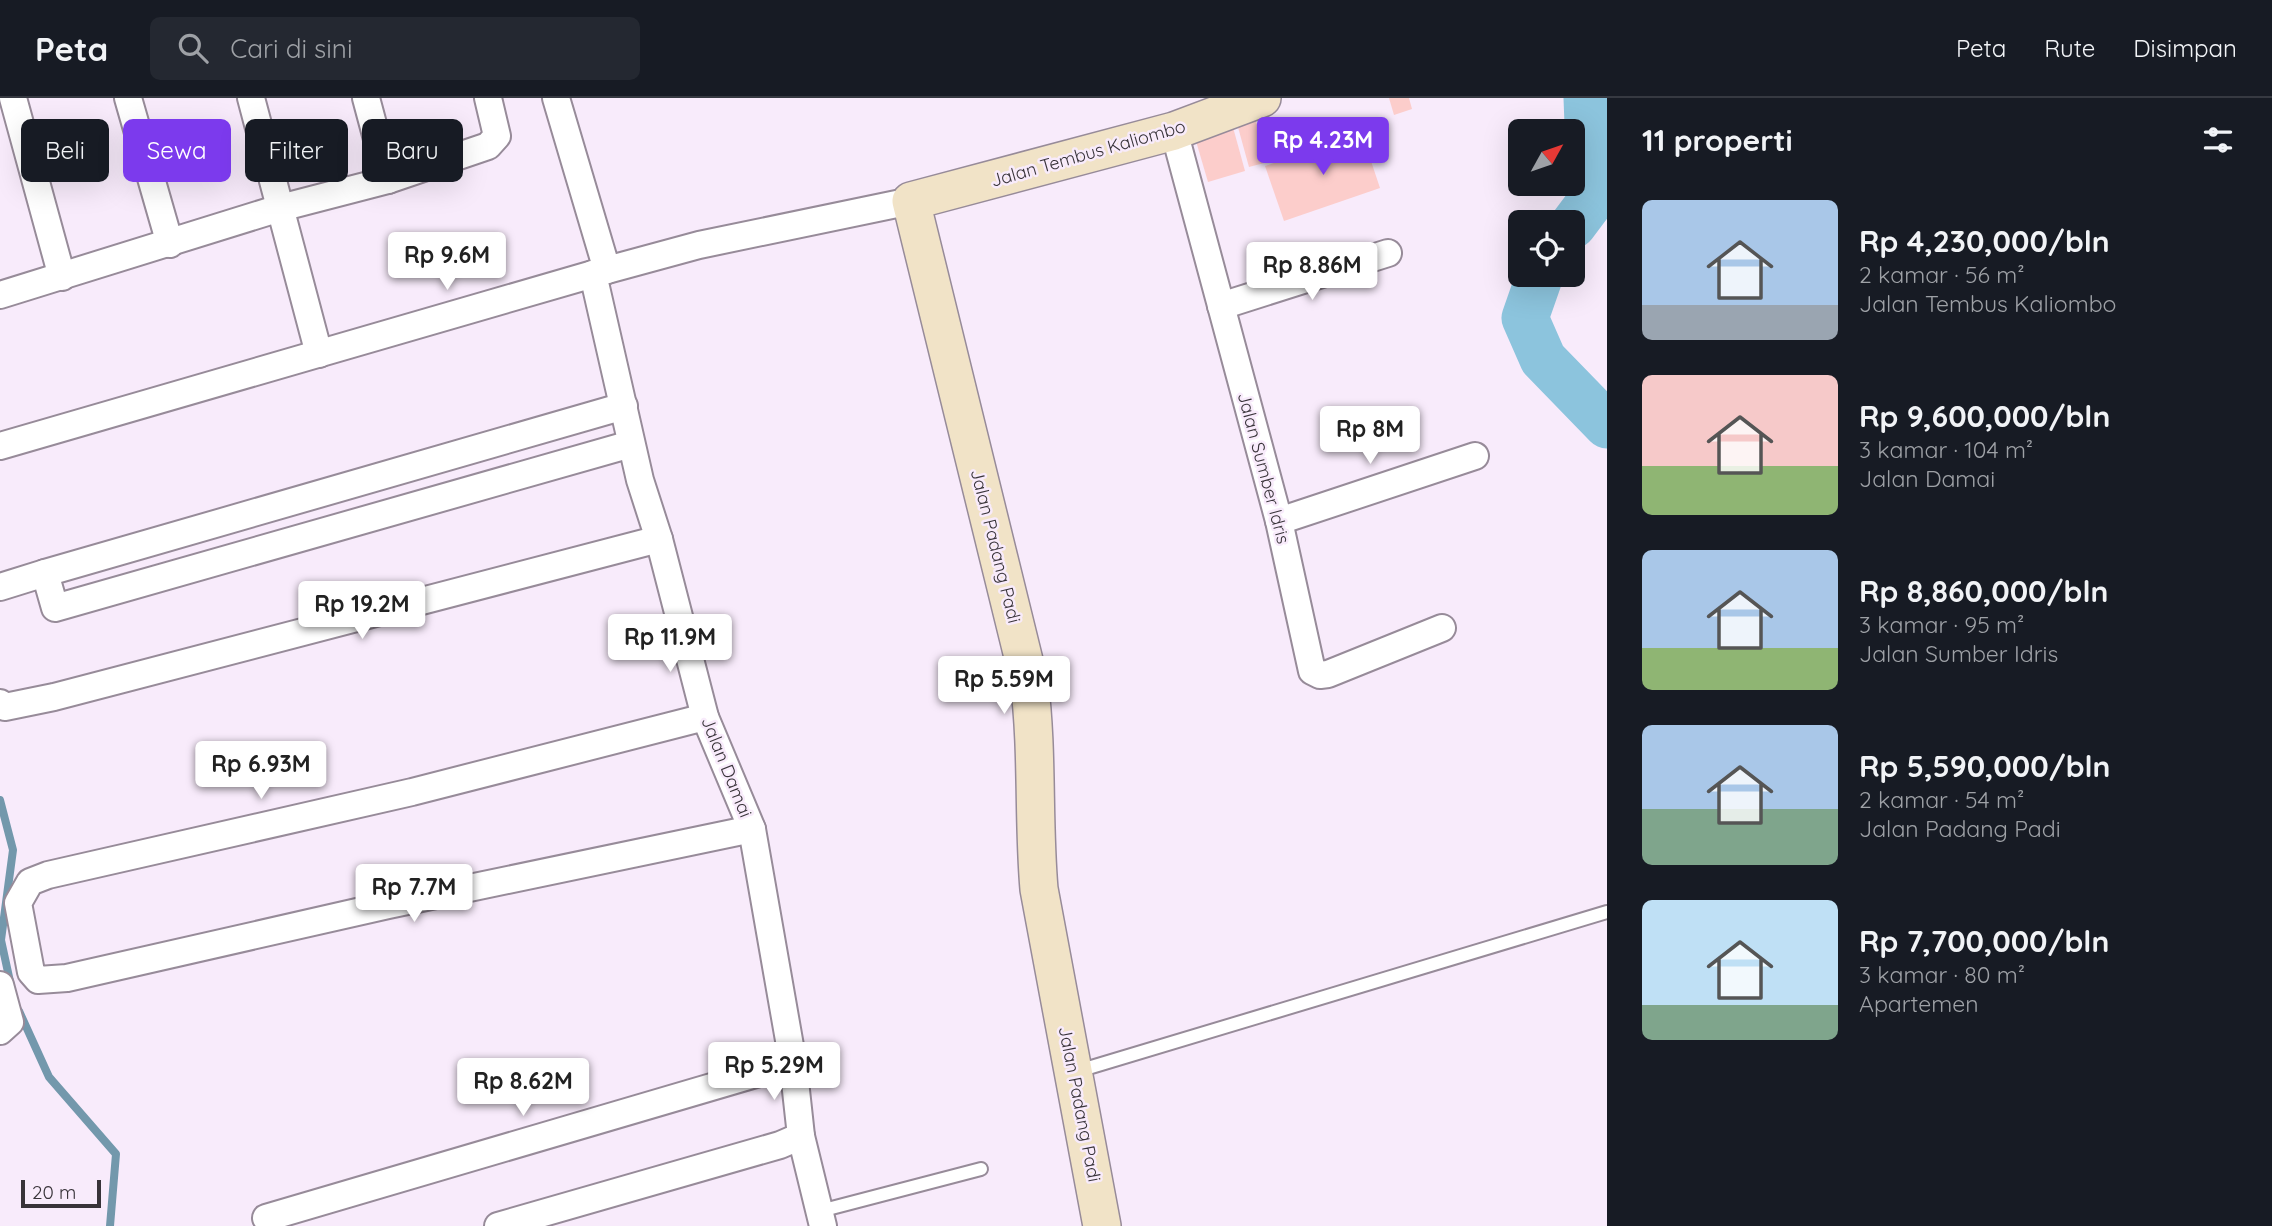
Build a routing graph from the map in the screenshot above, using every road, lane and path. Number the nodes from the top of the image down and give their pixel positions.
1 (13, 98) edge
2 (128, 98) edge
3 (251, 98) edge
4 (366, 98) edge
5 (488, 98) edge
6 (556, 98) edge
7 (1262, 98) edge
8 (372, 119) edge
9 (1174, 131) junction
10 (463, 154) edge
11 (380, 182) edge
12 (911, 201) junction
13 (280, 208) junction
14 (170, 244) junction
15 (1388, 253) dead end
16 (600, 272) junction
17 (62, 277) junction
18 (0, 295) edge
19 (1221, 306) junction
20 (319, 354) junction
21 (624, 406) junction
22 (631, 444) junction
23 (0, 446) edge
24 (1475, 456) dead end
25 (1279, 521) junction
26 (659, 539) junction
27 (45, 573) junction
28 (0, 587) edge
29 (1441, 628) dead end
30 (0, 703) edge
31 (705, 717) junction
32 (752, 829) junction
33 (1607, 912) edge
34 (0, 985) edge
35 (0, 1031) edge
36 (793, 1063) junction
37 (1074, 1072) junction
38 (801, 1136) junction
39 (981, 1169) dead end
40 (266, 1218) dead end
41 (822, 1218) edge
42 (498, 1226) edge
43 (1102, 1226) edge

1 - 17 street
2 - 14 street
3 - 13 street
4 - 8 street
5 - 10 street
6 - 16 street, Jalan Damai
7 - 9 main road, Jalan Tembus Kaliombo
9 - 12 main road, Jalan Tembus Kaliombo
9 - 19 street, Jalan Sumber Idris
11 - 13 street
12 - 16 street
12 - 37 main road, Jalan Padang Padi
13 - 14 street
13 - 20 street
14 - 17 street
15 - 19 street
16 - 20 street
16 - 21 street, Jalan Damai
17 - 18 street
19 - 25 street, Jalan Sumber Idris
20 - 23 street
21 - 22 street, Jalan Damai
21 - 27 street
22 - 26 street, Jalan Damai
22 - 27 street
24 - 25 street
25 - 29 street, Jalan Sumber Idris
26 - 30 street
26 - 31 street, Jalan Damai
27 - 28 street
31 - 32 street, Jalan Damai
31 - 32 street
32 - 36 street, Jalan Damai
33 - 37 lane
34 - 35 street
36 - 38 street, Jalan Damai
36 - 40 street
37 - 43 main road, Jalan Padang Padi
38 - 41 street, Jalan Damai
38 - 42 street
39 - 41 lane

